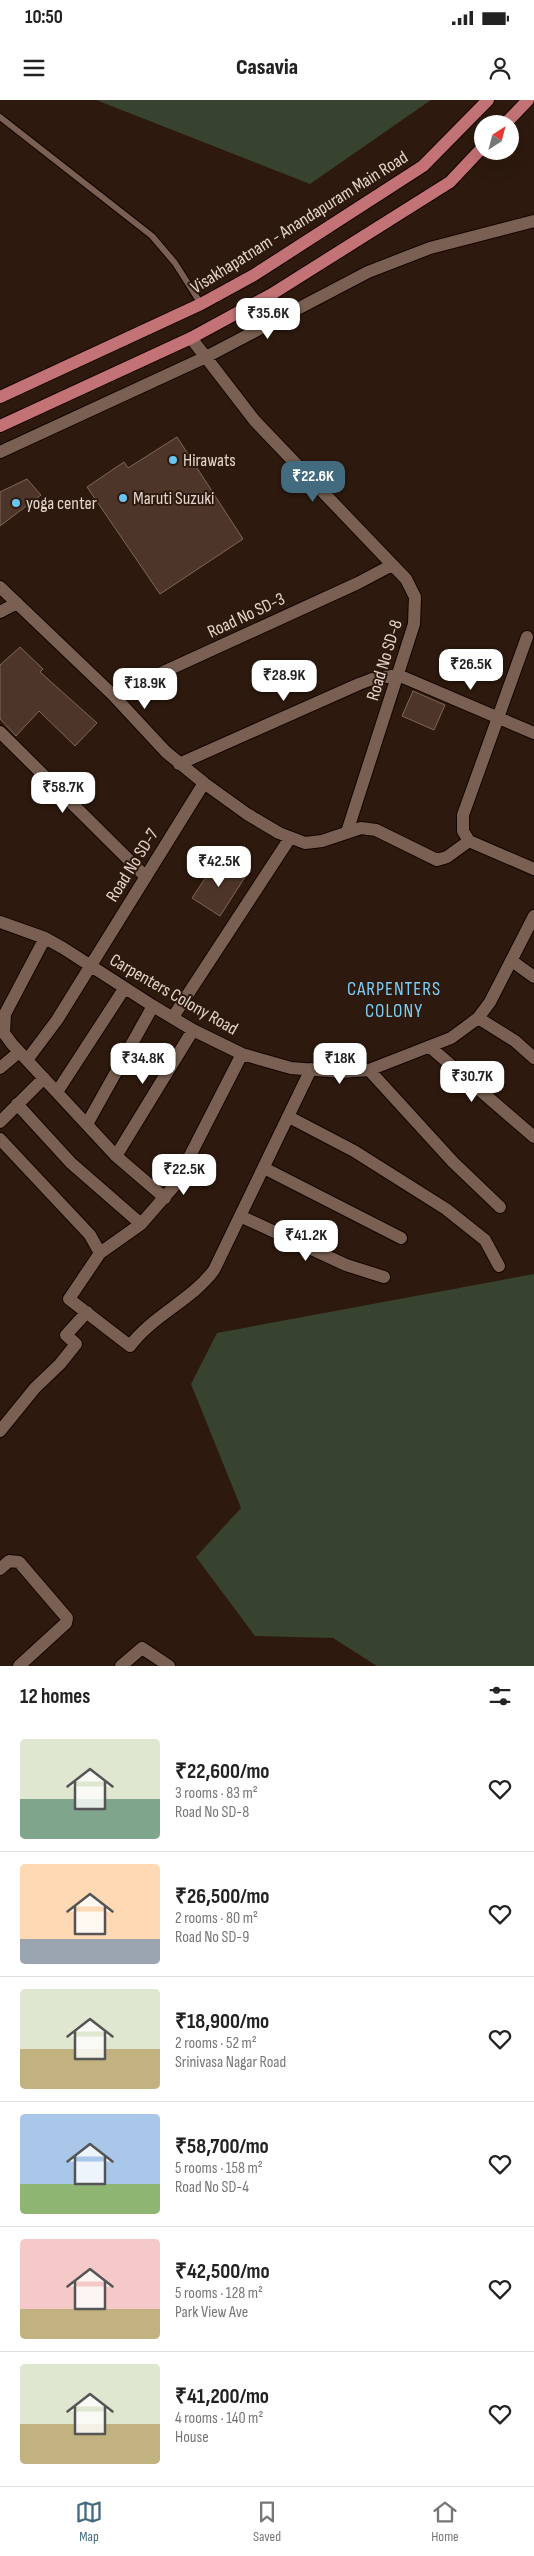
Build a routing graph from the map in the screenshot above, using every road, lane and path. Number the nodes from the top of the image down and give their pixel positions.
1 (488, 100) edge
2 (528, 100) edge
3 (514, 115) edge
4 (0, 117) edge
5 (474, 156) edge
6 (534, 221) edge
7 (201, 304) junction
8 (191, 338) junction
9 (206, 357) junction
10 (0, 397) edge
11 (0, 426) edge
12 (0, 452) edge
13 (392, 565) junction
14 (0, 587) edge
15 (17, 603) junction
16 (0, 612) edge
17 (527, 637) dead end
18 (398, 675) junction
19 (113, 695) junction
20 (499, 718) junction
21 (0, 732) edge
22 (534, 733) edge
23 (179, 764) junction
24 (204, 783) junction
25 (348, 832) junction
26 (290, 838) junction
27 (469, 841) junction
28 (534, 869) edge
29 (146, 877) junction
30 (534, 916) edge
31 (1, 924) edge
32 (45, 938) junction
33 (512, 961) junction
34 (91, 966) junction
35 (534, 977) edge
36 (124, 988) junction
37 (153, 1006) junction
38 (173, 1017) junction
39 (478, 1018) junction
40 (193, 1030) junction
41 (2, 1034) edge
42 (430, 1047) junction
43 (242, 1054) junction
44 (23, 1056) junction
45 (534, 1058) edge
46 (0, 1068) edge
47 (311, 1070) junction
48 (369, 1070) junction
49 (44, 1078) junction
50 (57, 1092) junction
51 (17, 1104) junction
52 (289, 1117) junction
53 (0, 1122) edge
54 (86, 1124) junction
55 (534, 1137) edge
56 (0, 1138) edge
57 (116, 1156) junction
58 (264, 1168) junction
59 (165, 1198) junction
60 (500, 1207) dead end
61 (240, 1216) junction
62 (141, 1224) junction
63 (401, 1238) dead end
64 (100, 1253) junction
65 (498, 1266) dead end
66 (384, 1276) dead end
67 (87, 1312) junction
68 (0, 1431) edge
69 (0, 1569) edge
70 (19, 1666) edge
71 (121, 1666) edge
72 (169, 1666) edge

1 - 7 main road, Visakhapatnam - Anandapuram Main Road
2 - 3 main road
4 - 7 lane
5 - 8 main road
6 - 9 street
7 - 10 main road, Visakhapatnam - Anandapuram Main Road
8 - 9 street, Road No SD-8
8 - 11 main road
9 - 12 street
9 - 13 street, Road No SD-8
13 - 18 street, Road No SD-8
13 - 19 street, Road No SD-3
14 - 15 street
15 - 16 street
15 - 19 street
17 - 20 street
18 - 20 street
18 - 23 street
18 - 25 street, Road No SD-8
19 - 23 street
20 - 22 street
20 - 27 street
21 - 29 street
23 - 24 street
24 - 26 street
24 - 29 street, Road No SD-7
25 - 26 street
25 - 27 street
26 - 38 street
27 - 28 street
29 - 34 street, Road No SD-7
30 - 33 street, Carpenters Colony Road
31 - 32 street, Carpenters Colony Road
32 - 34 street, Carpenters Colony Road
32 - 41 street
33 - 35 street
33 - 39 street, Carpenters Colony Road
34 - 36 street, Carpenters Colony Road
34 - 44 street, Road No SD-7
36 - 37 street, Carpenters Colony Road
36 - 50 street
37 - 38 street, Carpenters Colony Road
37 - 54 street
38 - 40 street, Carpenters Colony Road
39 - 42 street, Carpenters Colony Road
39 - 45 street
40 - 43 street, Carpenters Colony Road
40 - 57 street
41 - 44 street
42 - 48 street, Carpenters Colony Road
42 - 55 street
43 - 47 street, Carpenters Colony Road
43 - 59 street
44 - 46 street, Road No SD-7
44 - 49 street
47 - 48 street, Carpenters Colony Road
47 - 52 street
48 - 60 street
49 - 50 street
49 - 51 street
50 - 54 street
51 - 53 street
51 - 62 street
52 - 58 street
52 - 65 street
54 - 57 street
56 - 64 street
57 - 59 street
58 - 61 street
58 - 63 street
59 - 62 street
61 - 66 street
61 - 67 street
62 - 64 street
64 - 67 street
67 - 68 street
69 - 70 street
71 - 72 street

